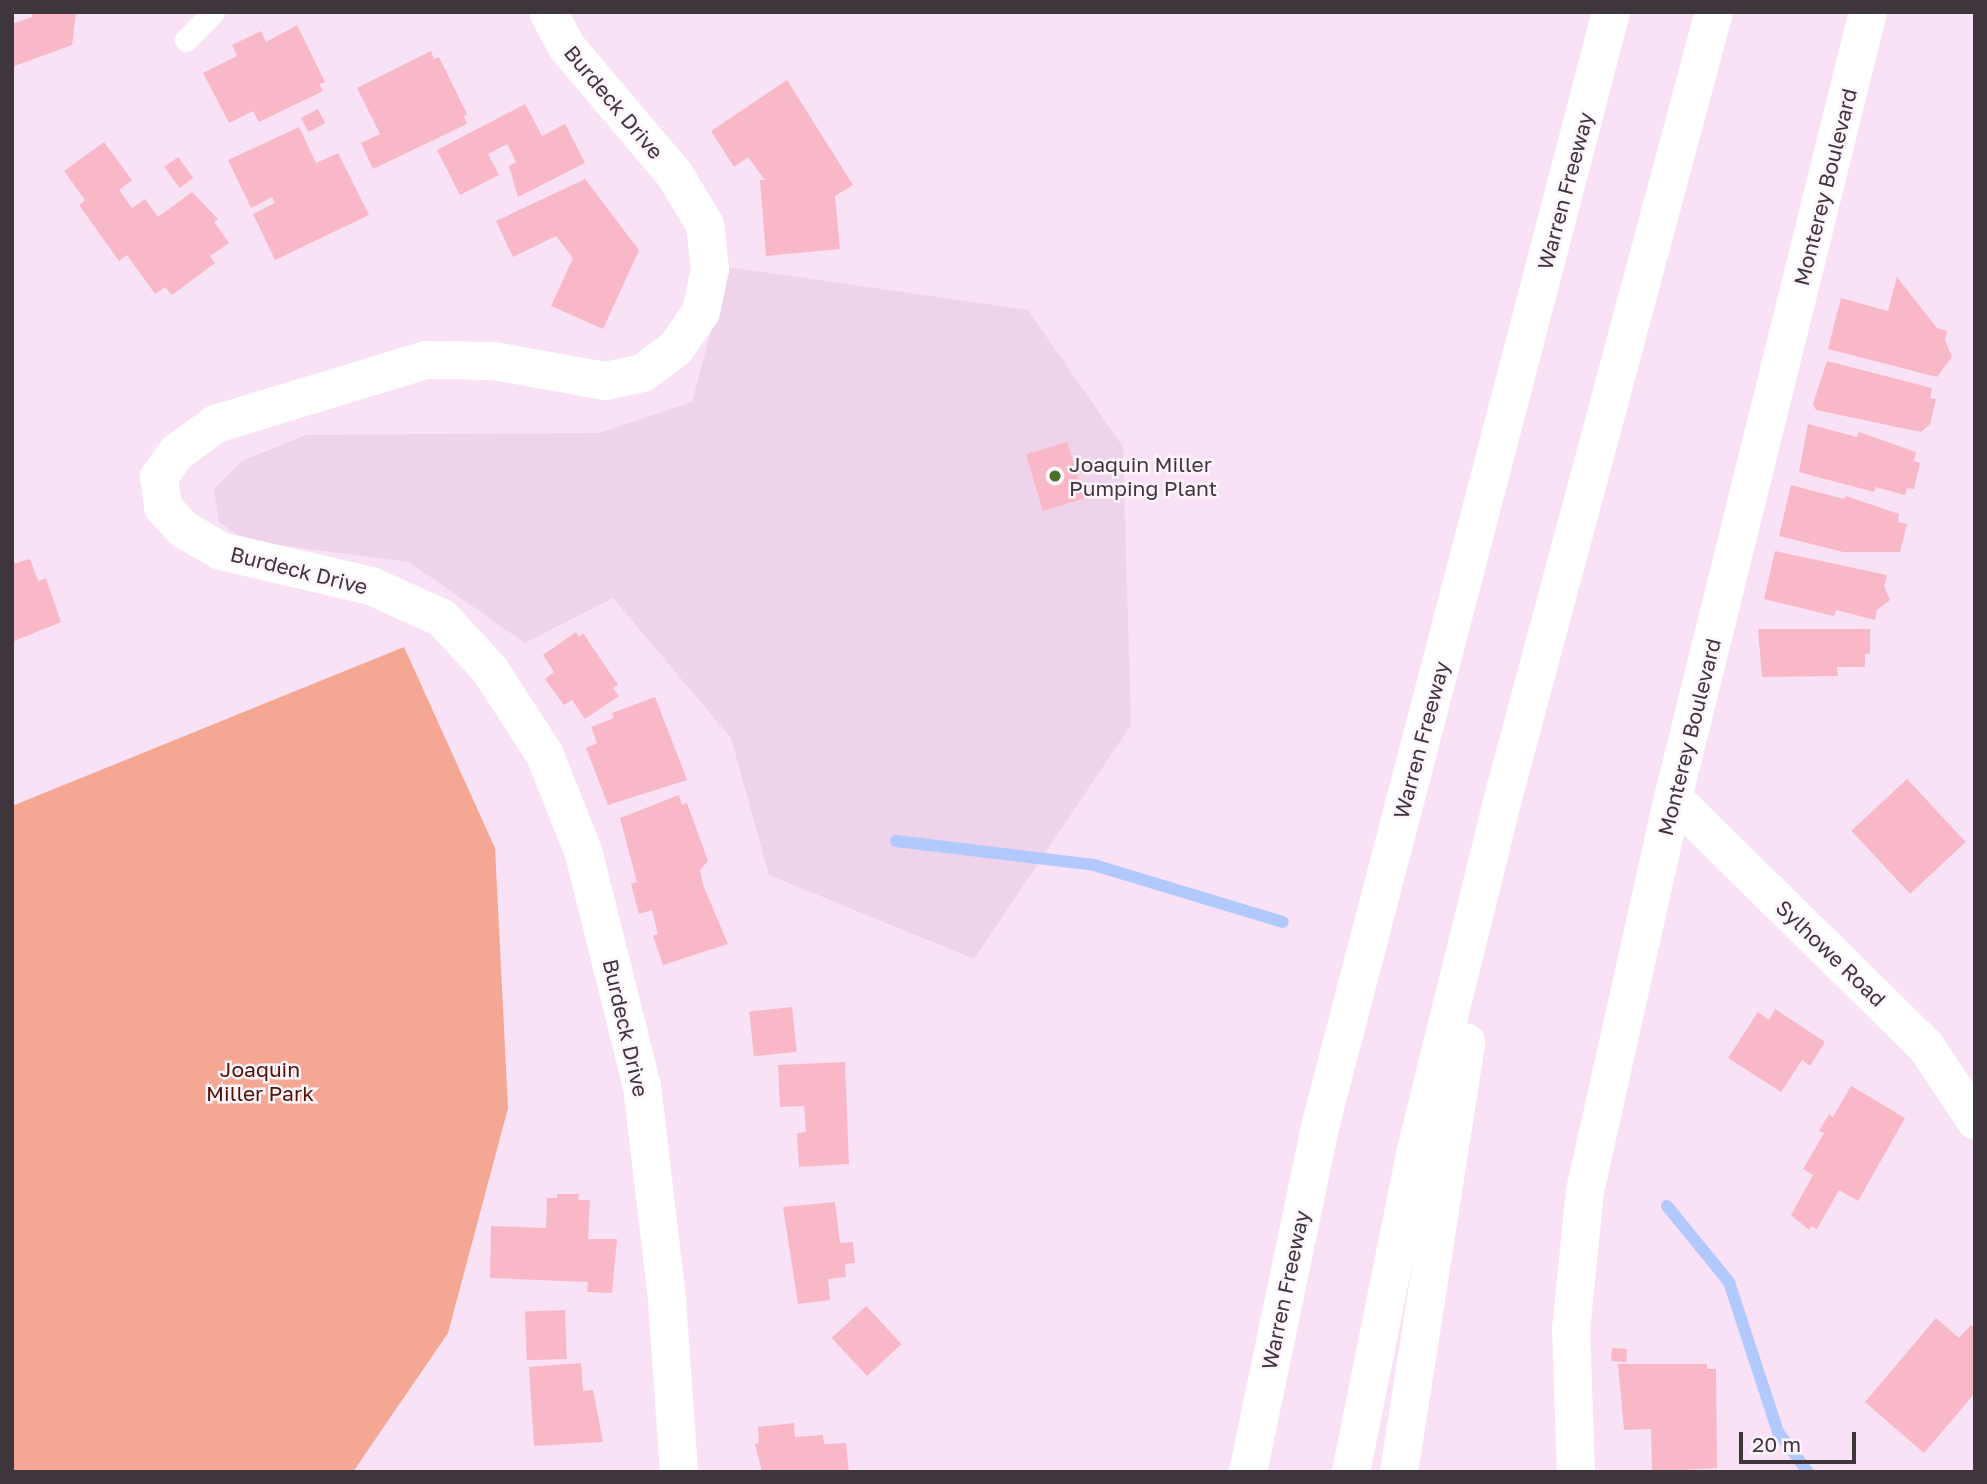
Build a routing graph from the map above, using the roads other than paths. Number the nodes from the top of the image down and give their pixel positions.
1 (213, 12) edge
2 (548, 12) edge
3 (1611, 12) edge
4 (1714, 12) edge
5 (1868, 12) edge
6 (186, 40) dead end
7 (1506, 787) junction
8 (1673, 798) junction
9 (1975, 1120) edge
10 (679, 1472) edge
11 (1248, 1472) edge
12 (1351, 1472) edge
13 (1399, 1472) edge
14 (1576, 1472) edge

1 - 6 lane
2 - 10 main road, Burdeck Drive
3 - 11 main road, Warren Freeway
4 - 7 main road
5 - 8 main road, Monterey Boulevard
7 - 12 main road
7 - 13 main road
8 - 9 main road, Sylhowe Road
8 - 14 main road, Monterey Boulevard

